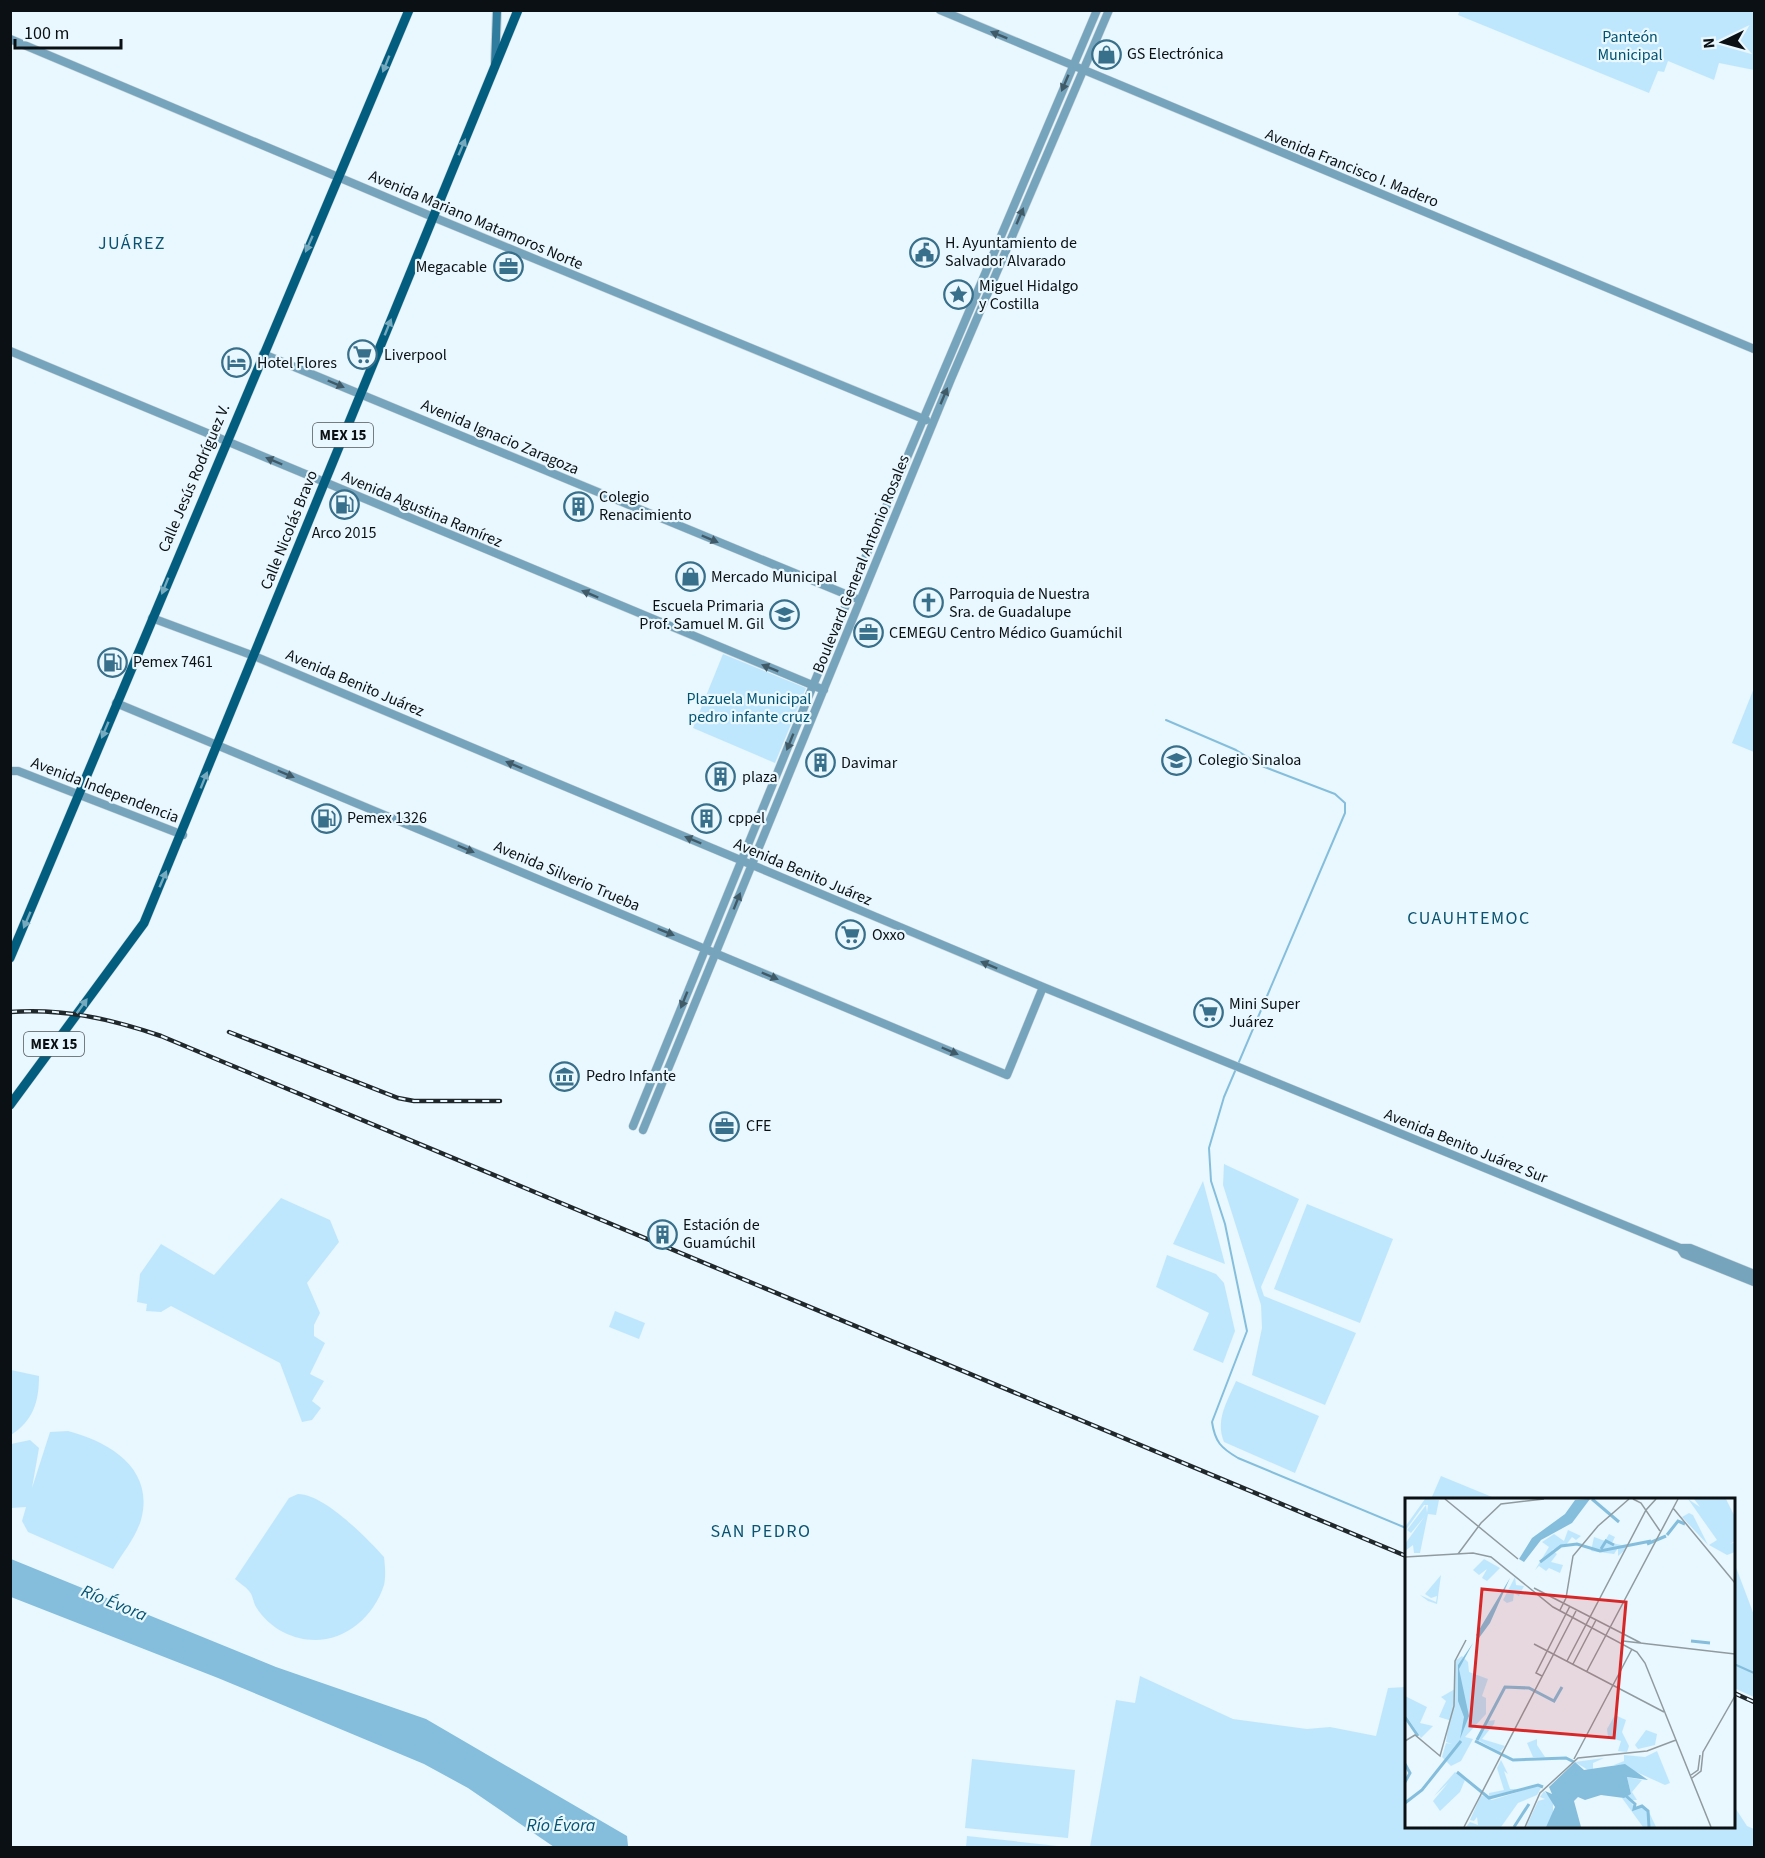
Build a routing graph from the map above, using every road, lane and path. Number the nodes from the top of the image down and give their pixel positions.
1 (409, 10) edge
2 (497, 10) edge
3 (518, 10) edge
4 (940, 10) edge
5 (1097, 10) edge
6 (1109, 10) edge
7 (10, 39) edge
8 (1072, 66) junction
9 (495, 68) junction
10 (1083, 70) junction
11 (338, 177) junction
12 (433, 217) junction
13 (1755, 349) edge
14 (10, 351) edge
15 (263, 354) junction
16 (360, 394) junction
17 (924, 419) junction
18 (933, 423) junction
19 (226, 441) junction
20 (324, 482) junction
21 (850, 596) junction
22 (861, 600) junction
23 (152, 618) junction
24 (254, 656) junction
25 (813, 685) junction
26 (824, 690) junction
27 (116, 703) junction
28 (218, 745) junction
29 (14, 771) edge
30 (78, 794) junction
31 (183, 835) junction
32 (741, 860) junction
33 (752, 865) junction
34 (705, 949) junction
35 (716, 954) junction
36 (10, 958) edge
37 (1043, 987) junction
38 (1242, 1068) joint
39 (10, 1105) edge
40 (633, 1126) dead end
41 (643, 1130) dead end
42 (1680, 1248) junction
43 (1755, 1274) edge
44 (1755, 1282) edge

1 -> 11 main road, Calle Jesús Rodríguez V.
2 - 9 main road
3 - 9 main road, Calle Nicolás Bravo / MEX 15
8 -> 4 street, Avenida Francisco I. Madero
5 - 8 street, Boulevard General Antonio Rosales
6 - 10 street, Boulevard General Antonio Rosales
7 - 11 street, Avenida Mariano Matamoros Norte
8 - 10 street, Avenida Francisco I. Madero
8 -> 17 street, Boulevard General Antonio Rosales
12 -> 9 main road, Calle Nicolás Bravo / MEX 15
10 - 13 street, Avenida Francisco I. Madero
18 -> 10 street, Boulevard General Antonio Rosales
11 - 12 street, Avenida Mariano Matamoros Norte
11 -> 15 main road, Calle Jesús Rodríguez V.
16 -> 12 main road, Calle Nicolás Bravo / MEX 15
12 - 17 street, Avenida Mariano Matamoros Norte
14 - 19 street, Avenida Agustina Ramírez
15 -> 16 street, Avenida Ignacio Zaragoza
15 - 19 main road, Calle Jesús Rodríguez V.
16 - 20 main road, Calle Nicolás Bravo / MEX 15
16 -> 21 street, Avenida Ignacio Zaragoza
17 - 18 street, Avenida Mariano Matamoros Norte
17 - 21 street, Boulevard General Antonio Rosales
18 - 22 street, Boulevard General Antonio Rosales
20 -> 19 street, Avenida Agustina Ramírez
19 -> 23 main road, Calle Jesús Rodríguez V.
20 - 24 main road, Calle Nicolás Bravo / MEX 15
25 -> 20 street, Avenida Agustina Ramírez
21 - 22 street, Avenida Ignacio Zaragoza
21 - 25 street, Boulevard General Antonio Rosales
22 - 26 street, Boulevard General Antonio Rosales
23 - 24 street
23 - 27 main road, Calle Jesús Rodríguez V.
24 - 28 main road, Calle Nicolás Bravo / MEX 15
32 -> 24 street, Avenida Benito Juárez
25 - 26 street, Avenida Agustina Ramírez
25 -> 32 street, Boulevard General Antonio Rosales
26 - 33 street, Boulevard General Antonio Rosales
27 - 28 street, Avenida Silverio Trueba
27 -> 30 main road, Calle Jesús Rodríguez V.
31 -> 28 main road, Calle Nicolás Bravo / MEX 15
28 -> 34 street, Avenida Silverio Trueba
29 - 30 street, Avenida Independencia
30 - 31 street, Avenida Independencia
30 -> 36 main road, Calle Jesús Rodríguez V.
39 -> 31 main road, Calle Nicolás Bravo / MEX 15
32 - 33 street, Avenida Benito Juárez
32 - 34 street, Boulevard General Antonio Rosales
35 -> 33 street, Boulevard General Antonio Rosales
37 -> 33 street, Avenida Benito Juárez
34 - 35 street, Avenida Silverio Trueba
34 -> 40 street, Boulevard General Antonio Rosales
35 -> 37 street, Avenida Silverio Trueba
35 - 41 street, Boulevard General Antonio Rosales
37 - 38 street, Avenida Benito Juárez
38 - 42 street, Avenida Benito Juárez Sur
42 - 43 street
42 - 44 street

